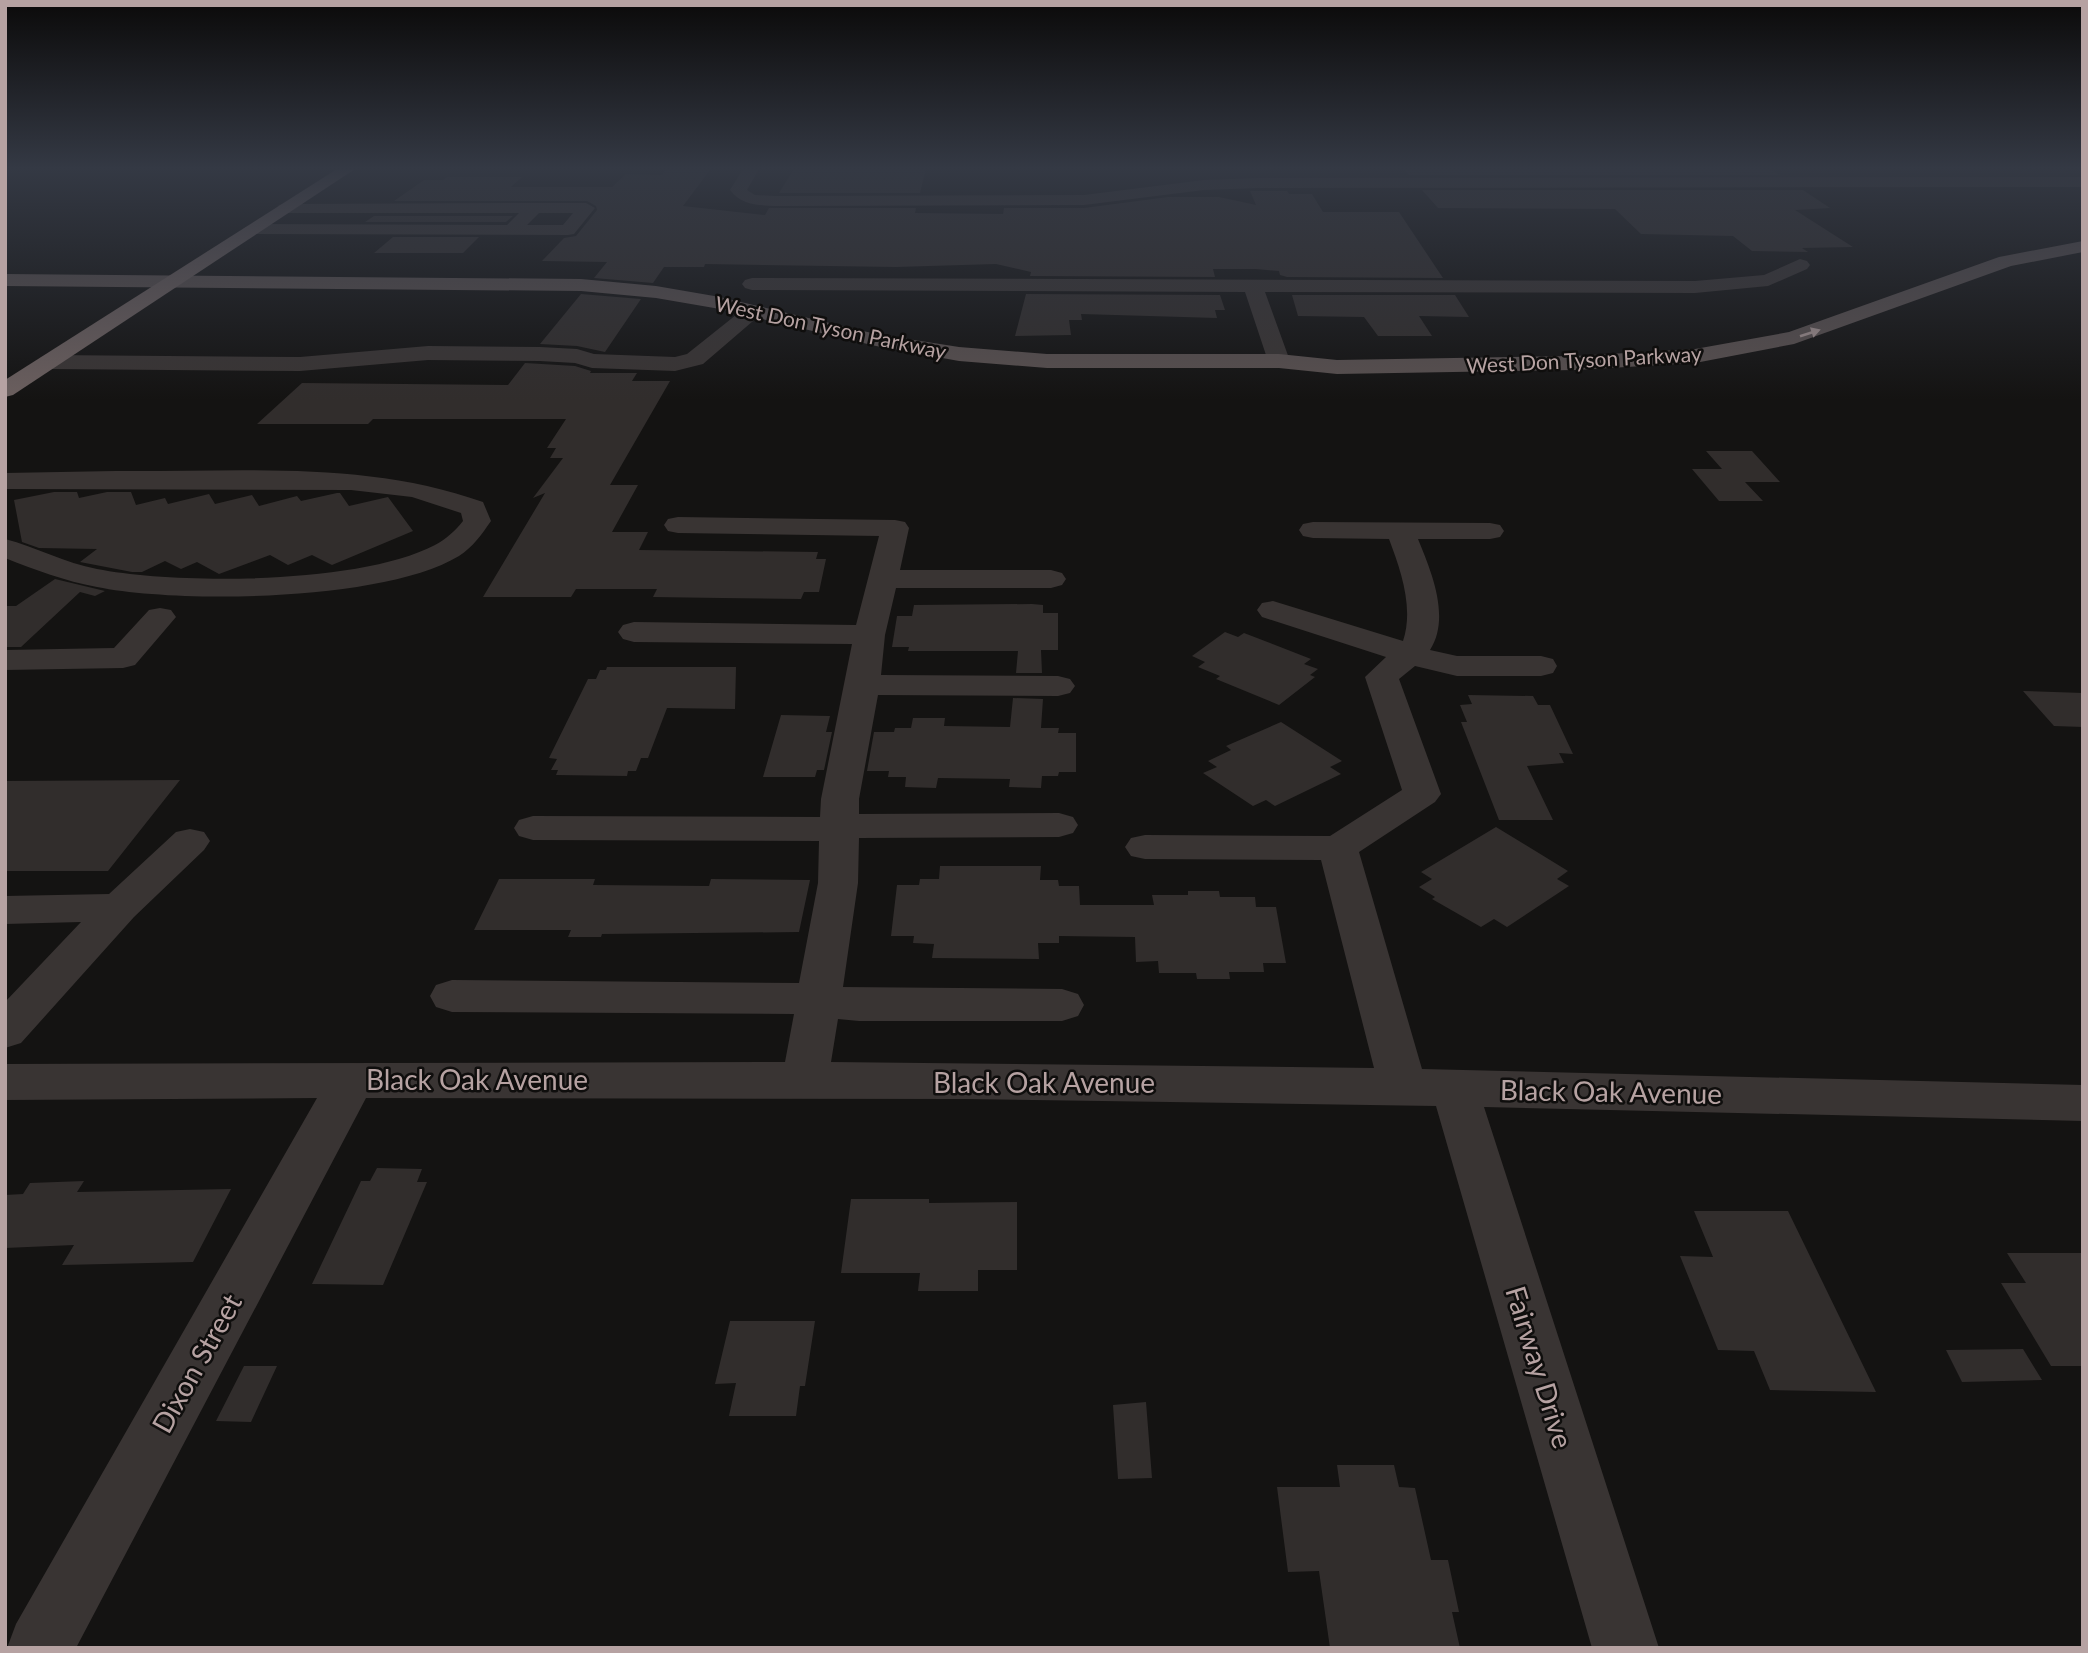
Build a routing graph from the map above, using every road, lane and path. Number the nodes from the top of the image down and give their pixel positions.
1 (226, 246) edge
2 (2006, 246) edge
3 (2083, 246) edge
4 (1800, 265) dead end
5 (5, 280) edge
6 (173, 281) junction
7 (752, 284) dead end
8 (1253, 285) junction
9 (753, 311) junction
10 (1279, 361) junction
11 (49, 362) junction
12 (5, 390) edge
13 (5, 481) edge
14 (678, 525) dead end
15 (1313, 530) dead end
16 (1400, 531) junction
17 (1490, 531) dead end
18 (5, 548) edge
19 (883, 579) junction
20 (1051, 579) dead end
21 (1273, 610) dead end
22 (160, 617) dead end
23 (634, 632) dead end
24 (869, 635) junction
25 (1407, 654) junction
26 (5, 660) edge
27 (1541, 666) dead end
28 (861, 685) junction
29 (1058, 686) dead end
30 (1059, 825) dead end
31 (533, 828) dead end
32 (839, 828) junction
33 (190, 841) dead end
34 (1144, 847) dead end
35 (1338, 848) junction
36 (119, 907) junction
37 (5, 910) edge
38 (452, 996) dead end
39 (820, 1000) junction
40 (1062, 1005) dead end
41 (5, 1031) edge
42 (352, 1079) junction
43 (805, 1081) junction
44 (5, 1082) edge
45 (1428, 1087) junction
46 (2083, 1103) edge
47 (40, 1648) edge
48 (1626, 1648) edge

1 - 6 highway
2 - 10 main road, West Don Tyson Parkway
10 -> 3 main road, West Don Tyson Parkway
4 - 8 street
5 - 6 main road, West Don Tyson Parkway
6 - 9 main road, West Don Tyson Parkway
6 - 11 highway
7 - 8 street
8 - 10 street
9 - 10 main road, West Don Tyson Parkway
9 - 11 street
11 - 12 highway
13 - 18 street
14 - 19 street
15 - 16 street
16 - 17 street
16 - 25 street
19 - 20 street
19 - 24 street
21 - 25 street
22 - 26 street
23 - 24 street
24 - 28 street
25 - 27 street
25 - 35 street
28 - 29 street
28 - 32 street
30 - 32 street
31 - 32 street
32 - 39 street
33 - 36 street
34 - 35 street
35 - 45 street, Fairway Drive
36 - 37 street
36 - 41 street
38 - 39 street
39 - 40 street
39 - 43 street
42 - 43 street, Black Oak Avenue
42 - 44 street, Black Oak Avenue
42 - 47 street, Dixon Street
43 - 45 street, Black Oak Avenue
45 - 46 street, Black Oak Avenue
45 - 48 street, Fairway Drive

